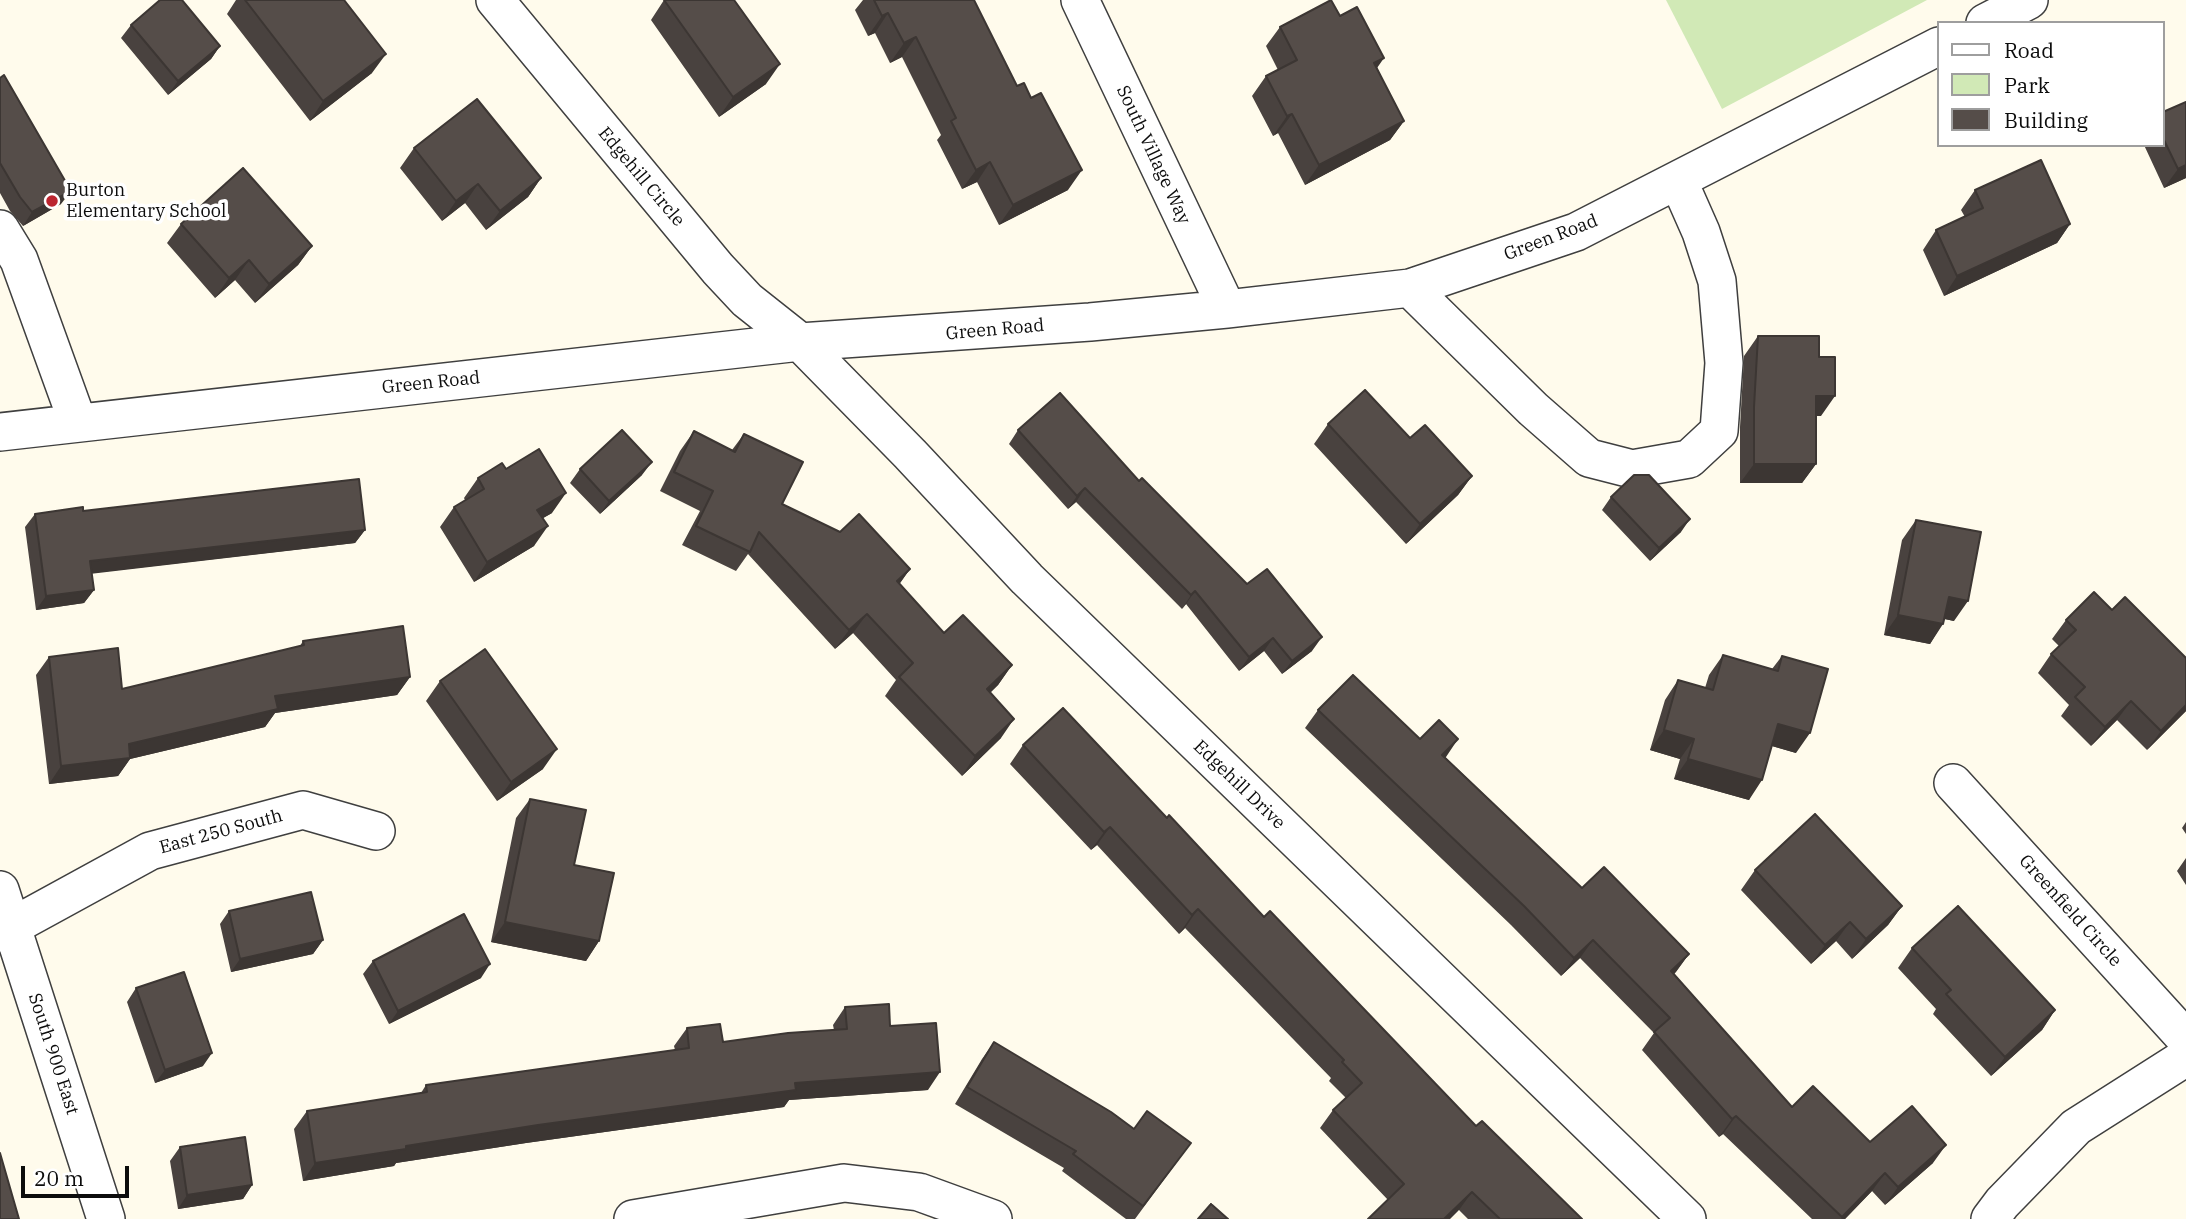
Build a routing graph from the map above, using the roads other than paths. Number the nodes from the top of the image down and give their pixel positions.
1 (495, 0) edge
2 (1080, 0) edge
3 (2029, 0) edge
4 (1989, 21) edge
5 (1938, 47) edge
6 (1678, 180) junction
7 (0, 229) edge
8 (1410, 288) junction
9 (1227, 309) junction
10 (800, 342) junction
11 (78, 423) junction
12 (0, 432) edge
13 (1953, 783) dead end
14 (376, 831) dead end
15 (0, 890) edge
16 (6, 929) edge
17 (2186, 1039) edge
18 (2186, 1057) edge
19 (106, 1219) edge
20 (633, 1219) edge
21 (993, 1219) edge
22 (1687, 1219) edge
23 (1990, 1219) edge

1 - 10 street, Edgehill Circle
2 - 9 street, South Village Way
3 - 4 street
5 - 6 street, Green Road
6 - 8 street, Green Road
6 - 8 street
7 - 11 street
8 - 9 street, Green Road
9 - 10 street, Green Road
10 - 11 street, Green Road
10 - 22 street, Edgehill Drive
11 - 12 street, Green Road
13 - 17 street, Greenfield Circle
14 - 16 street, East 250 South
15 - 16 street, South 900 East
16 - 19 street, South 900 East
18 - 23 street
20 - 21 street

